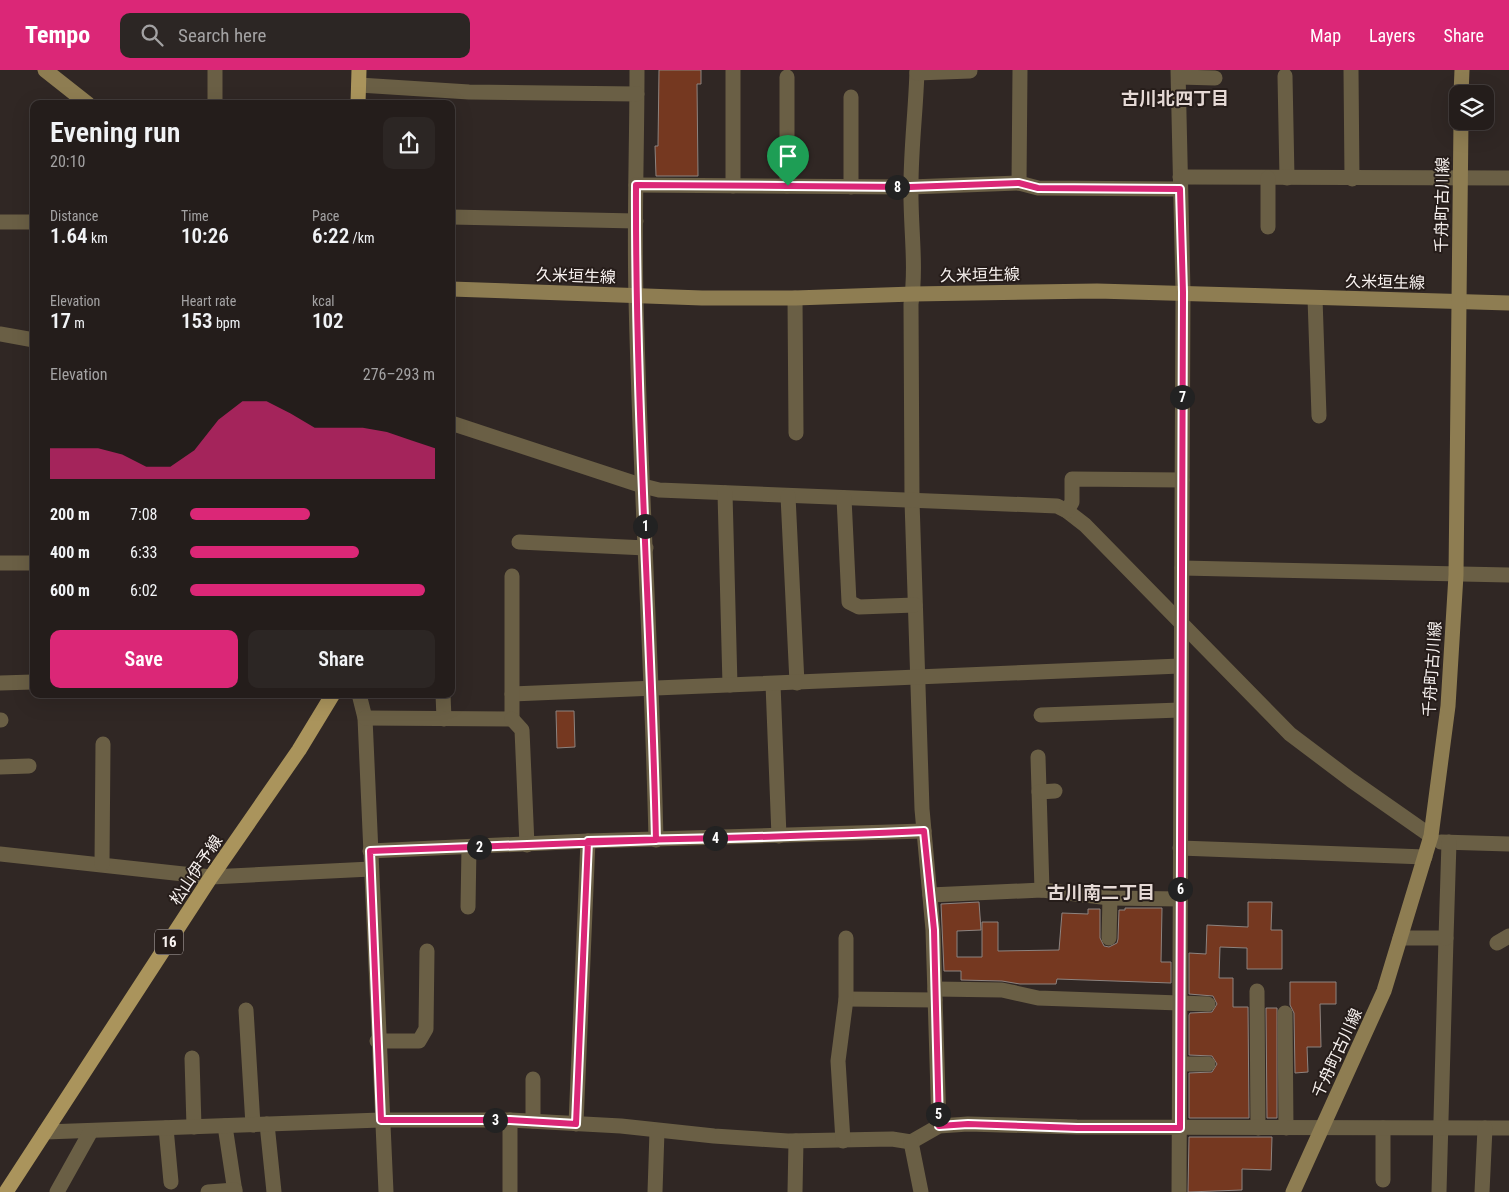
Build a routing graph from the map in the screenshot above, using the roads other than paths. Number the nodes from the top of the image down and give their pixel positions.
1 (45, 70) edge
2 (215, 70) edge
3 (359, 70) edge
4 (637, 70) edge
5 (733, 70) edge
6 (1020, 70) edge
7 (1462, 70) edge
8 (917, 71) edge
9 (970, 71) edge
10 (1356, 73) edge
11 (1179, 74) edge
12 (1285, 76) dead end
13 (788, 77) dead end
14 (1215, 78) dead end
15 (358, 85) junction
16 (1461, 85) edge
17 (637, 94) junction
18 (851, 97) dead end
19 (83, 100) edge
20 (215, 100) edge
21 (358, 100) edge
22 (1461, 130) edge
23 (1268, 178) junction
24 (1286, 178) junction
25 (1460, 178) junction
26 (1509, 178) edge
27 (1352, 179) junction
28 (1019, 183) junction
29 (1180, 183) junction
30 (636, 185) junction
31 (733, 186) junction
32 (788, 186) junction
33 (851, 187) junction
34 (910, 187) junction
35 (455, 216) edge
36 (636, 221) junction
37 (0, 222) edge
38 (30, 222) edge
39 (1268, 227) dead end
40 (455, 289) edge
41 (1183, 292) junction
42 (912, 294) junction
43 (636, 296) junction
44 (794, 298) junction
45 (1315, 298) junction
46 (1458, 302) junction
47 (1509, 302) edge
48 (0, 334) edge
49 (30, 339) edge
50 (1319, 416) dead end
51 (455, 424) edge
52 (796, 433) dead end
53 (1182, 480) junction
54 (643, 486) junction
55 (725, 493) junction
56 (788, 496) junction
57 (844, 498) junction
58 (912, 501) junction
59 (1067, 511) junction
60 (519, 542) dead end
61 (646, 548) junction
62 (0, 563) edge
63 (30, 563) edge
64 (1182, 568) junction
65 (1456, 575) junction
66 (1509, 575) edge
67 (512, 576) dead end
68 (915, 605) junction
69 (1180, 620) junction
70 (1180, 666) junction
71 (918, 678) junction
72 (0, 682) edge
73 (30, 682) edge
74 (797, 683) junction
75 (773, 684) junction
76 (730, 685) junction
77 (653, 688) junction
78 (512, 694) junction
79 (331, 698) edge
80 (360, 698) edge
81 (444, 698) edge
82 (1180, 710) junction
83 (1041, 715) dead end
84 (365, 718) junction
85 (444, 719) junction
86 (512, 719) junction
87 (103, 744) dead end
88 (1038, 757) dead end
89 (29, 766) dead end
90 (0, 767) edge
91 (1055, 791) dead end
92 (1039, 792) junction
93 (924, 831) junction
94 (780, 836) junction
95 (1430, 838) junction
96 (656, 840) junction
97 (588, 841) junction
98 (1449, 842) junction
99 (1509, 844) edge
100 (527, 845) junction
101 (469, 847) junction
102 (1180, 848) junction
103 (370, 851) junction
104 (0, 854) edge
105 (1425, 857) junction
106 (102, 864) junction
107 (371, 869) junction
108 (211, 877) junction
109 (1042, 890) junction
110 (930, 895) junction
111 (1110, 898) junction
112 (1180, 899) junction
113 (468, 907) dead end
114 (846, 938) dead end
115 (1109, 938) dead end
116 (1400, 938) junction
117 (1446, 938) junction
118 (427, 952) dead end
119 (1257, 991) dead end
120 (935, 995) junction
121 (846, 999) junction
122 (1180, 1003) junction
123 (1208, 1004) dead end
124 (246, 1010) dead end
125 (1285, 1013) dead end
126 (377, 1041) junction
127 (192, 1058) dead end
128 (1180, 1064) junction
129 (1208, 1064) dead end
130 (534, 1079) dead end
131 (381, 1120) junction
132 (510, 1120) junction
133 (533, 1121) junction
134 (260, 1124) junction
135 (576, 1124) junction
136 (225, 1126) junction
137 (939, 1126) junction
138 (194, 1127) junction
139 (166, 1128) junction
140 (1180, 1128) junction
141 (1258, 1128) junction
142 (1286, 1128) junction
143 (1322, 1128) junction
144 (1383, 1128) junction
145 (1441, 1128) junction
146 (1485, 1128) junction
147 (1509, 1128) edge
148 (91, 1131) junction
149 (657, 1131) junction
150 (45, 1132) junction
151 (796, 1141) junction
152 (843, 1141) junction
153 (911, 1142) junction
154 (1383, 1180) dead end
155 (171, 1182) dead end
156 (235, 1191) edge
157 (6, 1192) edge
158 (57, 1192) edge
159 (208, 1192) edge
160 (274, 1192) edge
161 (386, 1192) edge
162 (510, 1192) edge
163 (655, 1192) edge
164 (796, 1192) edge
165 (920, 1192) edge
166 (1179, 1192) edge
167 (1293, 1192) edge
168 (1439, 1192) edge
169 (1482, 1192) edge

1 - 19 street
2 - 20 street
3 - 15 main road
4 - 17 street
5 - 31 street
6 - 28 street
7 - 16 street
8 - 9 street
8 - 34 street
10 - 27 street
11 - 14 street
11 - 29 street
12 - 24 street
13 - 32 street
15 - 17 street
15 - 21 main road
17 - 30 street
18 - 33 street
22 - 25 street, 千舟町古川線
23 - 24 street
23 - 29 street
23 - 39 street
24 - 27 street
25 - 26 street
25 - 27 street
25 - 46 street, 千舟町古川線
28 - 29 street
28 - 34 street
29 - 41 street
30 - 31 street
30 - 36 street
31 - 32 street
32 - 33 street
33 - 34 street
34 - 42 street
35 - 36 street
36 - 43 street
37 - 38 street
40 - 43 street, 久米垣生線
41 - 42 street, 久米垣生線
41 - 45 street, 久米垣生線
41 - 53 street
42 - 44 street, 久米垣生線
42 - 58 street
43 - 44 street, 久米垣生線
43 - 54 street
44 - 52 street
45 - 46 street, 久米垣生線
45 - 50 street
46 - 47 street, 久米垣生線
46 - 65 street, 千舟町古川線
48 - 49 street
51 - 54 street
53 - 59 street
53 - 64 street
54 - 55 street
54 - 61 street
55 - 56 street
55 - 76 street
56 - 57 street
56 - 74 street
57 - 58 street
57 - 68 street
58 - 59 street
58 - 68 street
59 - 69 street
60 - 61 street
61 - 77 street
62 - 63 street
64 - 65 street
64 - 69 street
65 - 66 street
65 - 95 street, 千舟町古川線
67 - 78 street
68 - 71 street
69 - 70 street
69 - 95 street
70 - 71 street
70 - 82 street
71 - 74 street
71 - 93 street
72 - 73 street
74 - 75 street
75 - 76 street
75 - 94 street
76 - 77 street
77 - 78 street
77 - 96 street
78 - 86 street
79 - 108 main road, 松山伊予線 / 16
80 - 84 street
81 - 85 street
82 - 83 street
82 - 102 street
84 - 85 street
84 - 103 street
85 - 86 street
86 - 100 street
87 - 106 street
88 - 92 street
89 - 90 street
91 - 92 street
92 - 109 street
93 - 94 street
93 - 110 street
94 - 96 street
95 - 98 street
95 - 105 street, 千舟町古川線
96 - 97 street
97 - 100 street
97 - 135 street
98 - 99 street
98 - 117 street
100 - 101 street
101 - 103 street
101 - 113 street
102 - 105 street
102 - 112 street
103 - 107 street
104 - 106 street
105 - 116 street, 千舟町古川線
106 - 108 street
107 - 108 street
107 - 126 street
108 - 150 main road, 松山伊予線 / 16
109 - 110 street
109 - 111 street
110 - 120 street
111 - 112 street
111 - 115 street
112 - 122 street
114 - 121 street
116 - 117 street
116 - 143 street, 千舟町古川線
117 - 145 street
118 - 126 street
119 - 141 street
120 - 121 street
120 - 122 street
120 - 137 street
121 - 152 street
122 - 123 street
122 - 128 street
124 - 134 street
125 - 142 street
126 - 131 street
127 - 138 street
128 - 129 street
128 - 140 street
130 - 133 street
131 - 132 street
131 - 134 street
131 - 161 street
132 - 133 street
132 - 162 street
133 - 135 street
134 - 136 street
134 - 160 street
135 - 149 street
136 - 138 street
136 - 156 street
137 - 140 street
137 - 153 street
138 - 139 street
139 - 148 street
139 - 155 street
140 - 141 street
140 - 166 street
141 - 142 street
142 - 143 street
143 - 144 street
143 - 167 street, 千舟町古川線
144 - 145 street
144 - 154 street
145 - 146 street
145 - 168 street
146 - 147 street
146 - 169 street
148 - 150 street
148 - 158 street
149 - 151 street
149 - 163 street
150 - 157 main road, 松山伊予線 / 16
151 - 152 street
151 - 164 street
152 - 153 street
153 - 165 street
156 - 159 street

